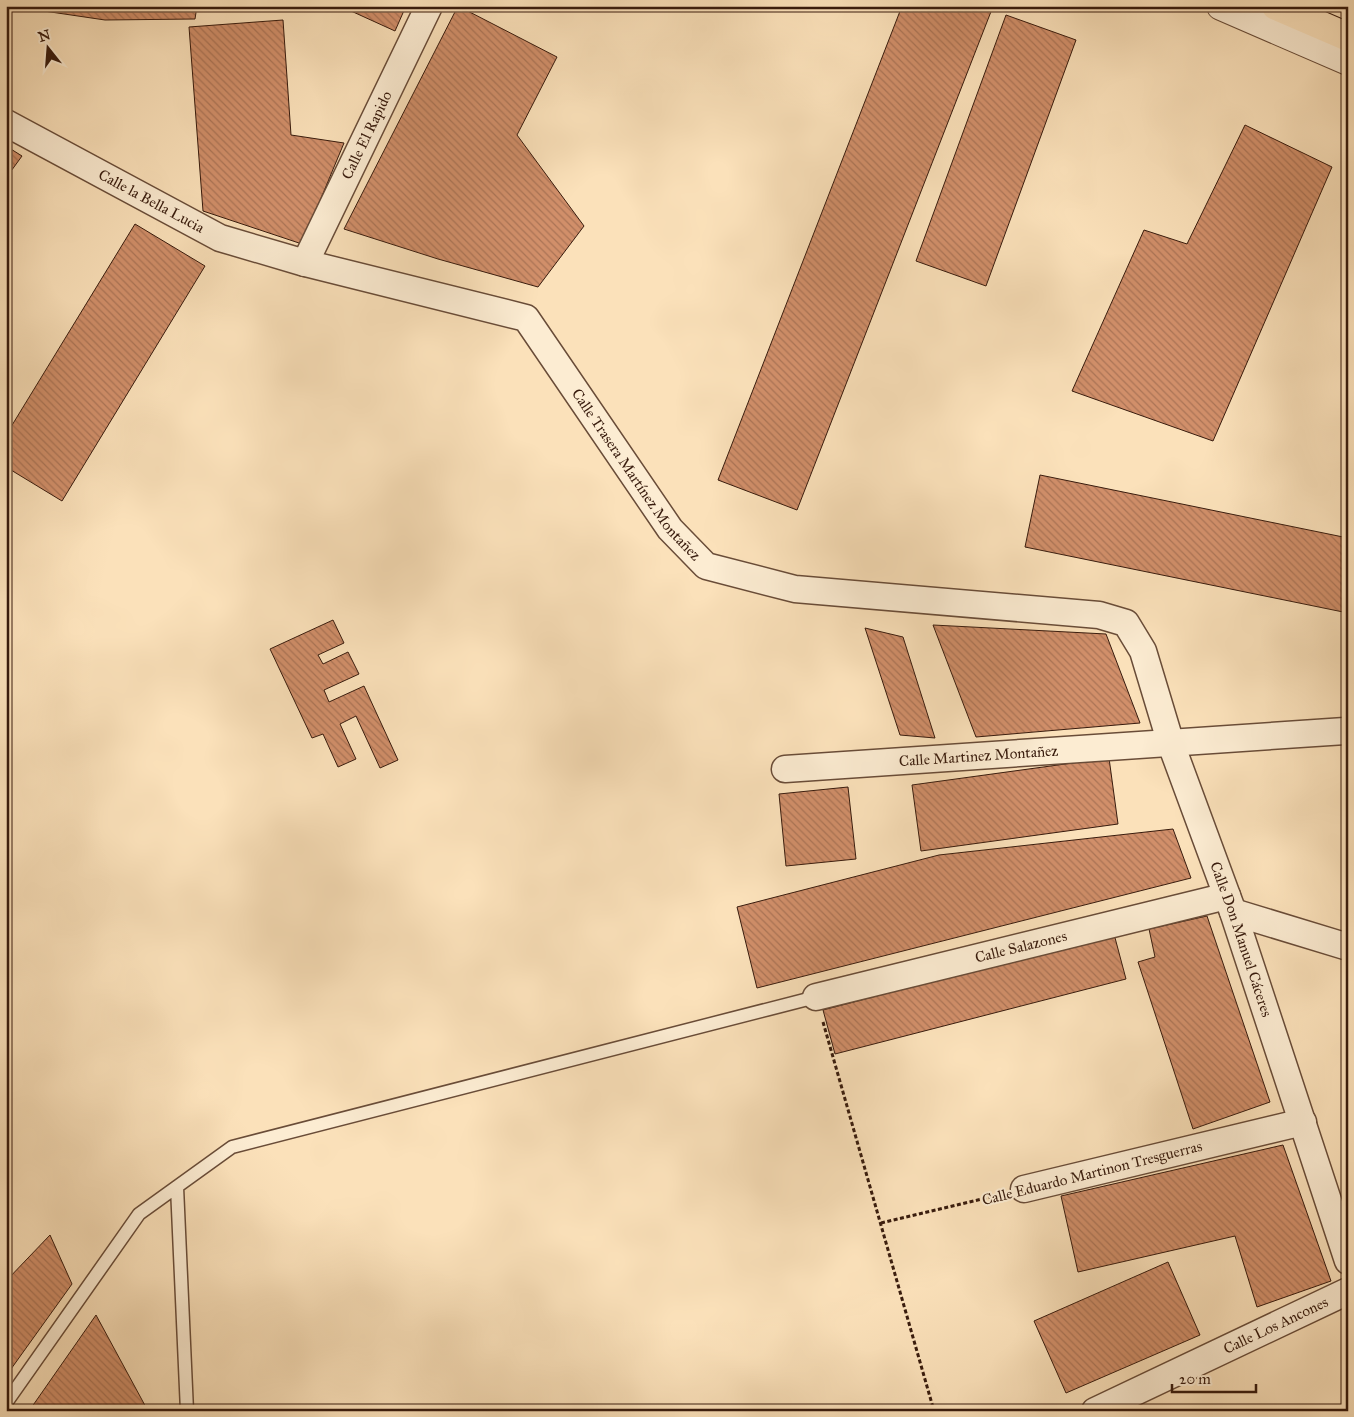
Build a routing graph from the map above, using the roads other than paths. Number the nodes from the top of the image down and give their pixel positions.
1 (429, 6) edge
2 (1221, 6) edge
3 (1276, 6) edge
4 (1313, 6) edge
5 (1348, 21) edge
6 (1348, 37) edge
7 (1348, 61) edge
8 (6, 123) edge
9 (305, 263) junction
10 (1126, 623) joint
11 (1348, 732) edge
12 (1171, 744) junction
13 (785, 769) dead end
14 (1230, 904) junction
15 (1348, 947) edge
16 (816, 997) joint
17 (1303, 1122) junction
18 (177, 1187) junction
19 (1024, 1189) road end
20 (1348, 1261) edge
21 (1348, 1291) edge
22 (6, 1403) edge
23 (187, 1411) edge
24 (1095, 1411) edge

1 - 9 street, Calle El Rapido
2 - 7 street
3 - 6 main road
4 - 5 main road
8 - 9 street, Calle la Bella Lucia
9 - 10 street, Calle Trasera Martínez Montañez
10 - 12 street, Calle Don Manuel Cáceres
11 - 12 street, Calle Martinez Montañez
12 - 13 street, Calle Martinez Montañez
12 - 14 street, Calle Don Manuel Cáceres
14 - 15 street
14 - 16 street, Calle Salazones
14 - 17 street, Calle Don Manuel Cáceres
16 - 18 lane
17 - 19 street, Calle Eduardo Martinon Tresguerras
17 - 20 street, Calle Don Manuel Cáceres
18 - 22 lane
18 - 23 lane
21 - 24 street, Calle Los Ancones

